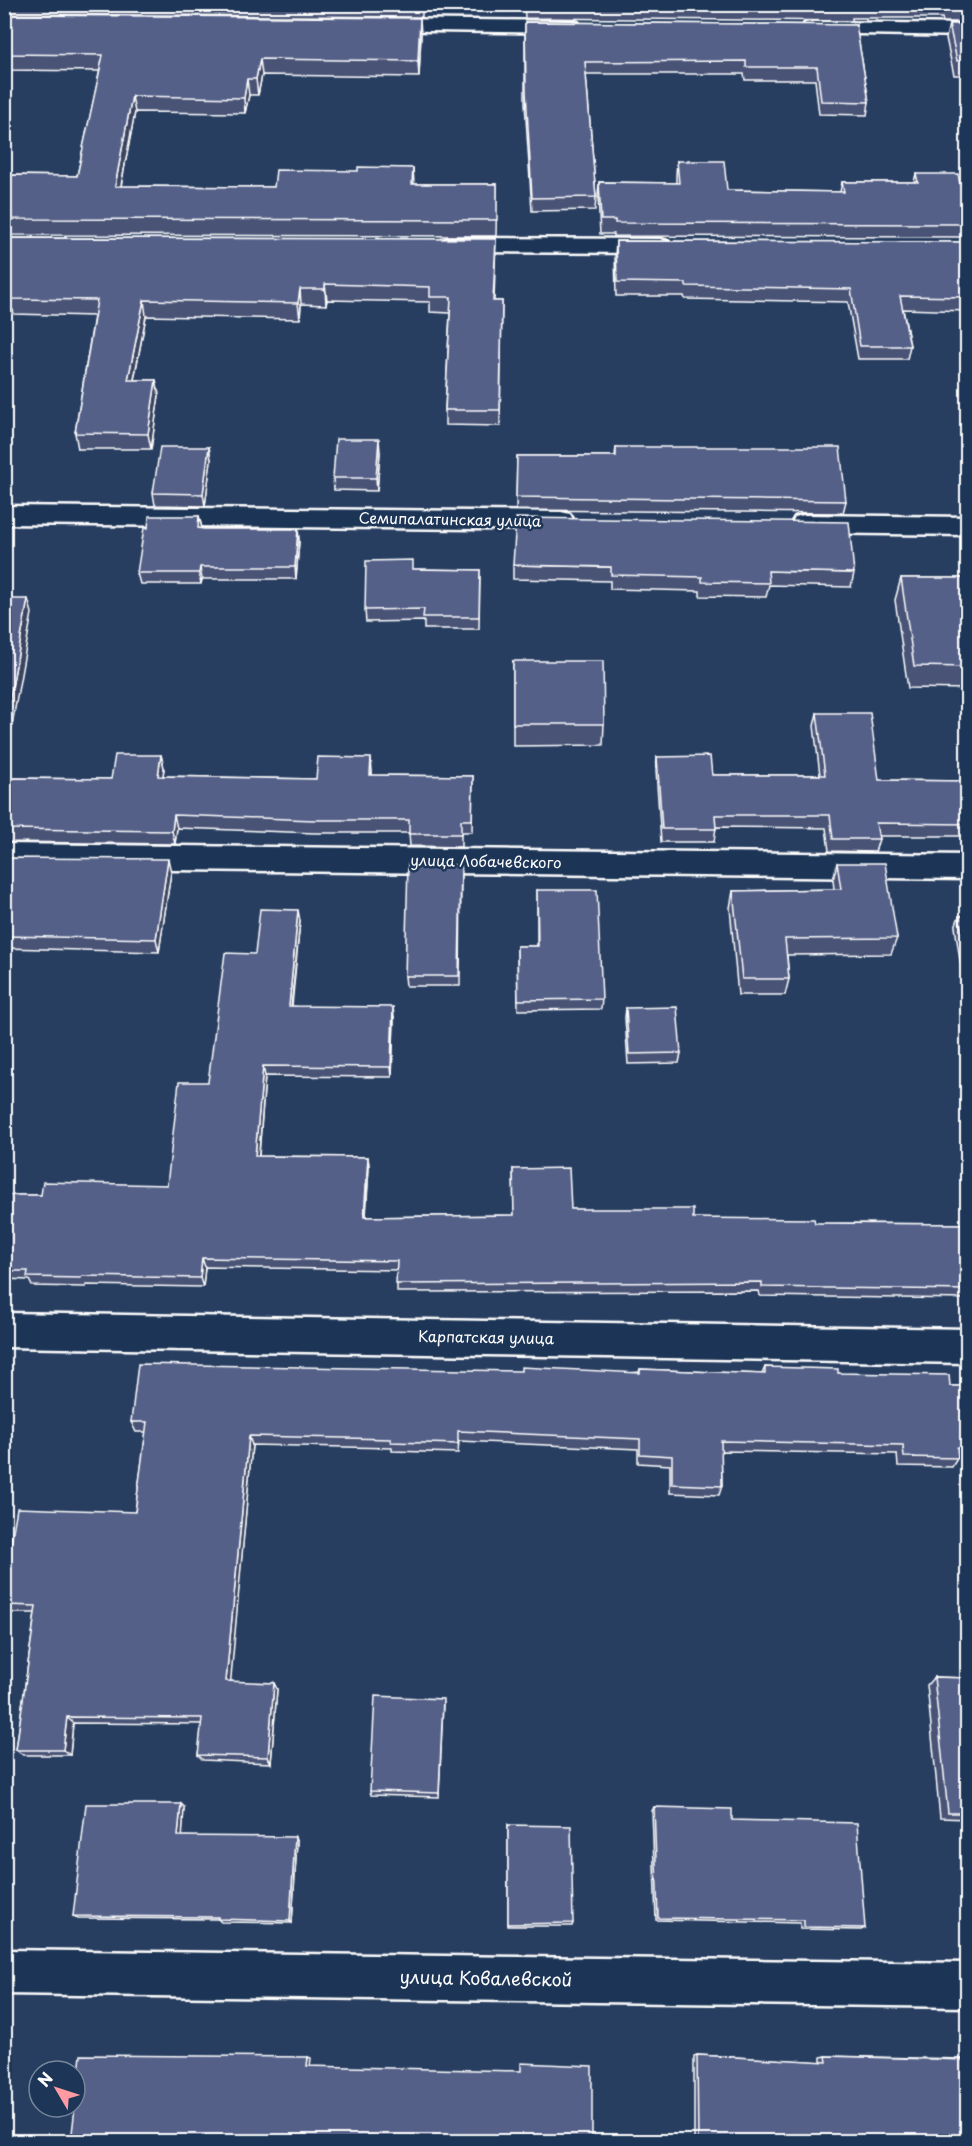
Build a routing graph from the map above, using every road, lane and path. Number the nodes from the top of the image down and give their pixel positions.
1 (349, 25) edge
2 (587, 27) edge
3 (789, 28) edge
4 (968, 30) edge
5 (432, 245) edge
6 (682, 246) edge
7 (4, 514) edge
8 (587, 521) edge
9 (777, 524) edge
10 (968, 526) edge
11 (4, 856) edge
12 (968, 867) edge
13 (4, 1330) edge
14 (968, 1346) edge
15 (4, 1972) edge
16 (968, 1985) edge

1 - 2 street
3 - 4 street
5 - 6 street
7 - 8 street, Семипалатинская улица
9 - 10 street
11 - 12 street, улица Лобачевского
13 - 14 street, Карпатская улица
15 - 16 street, улица Ковалевской

